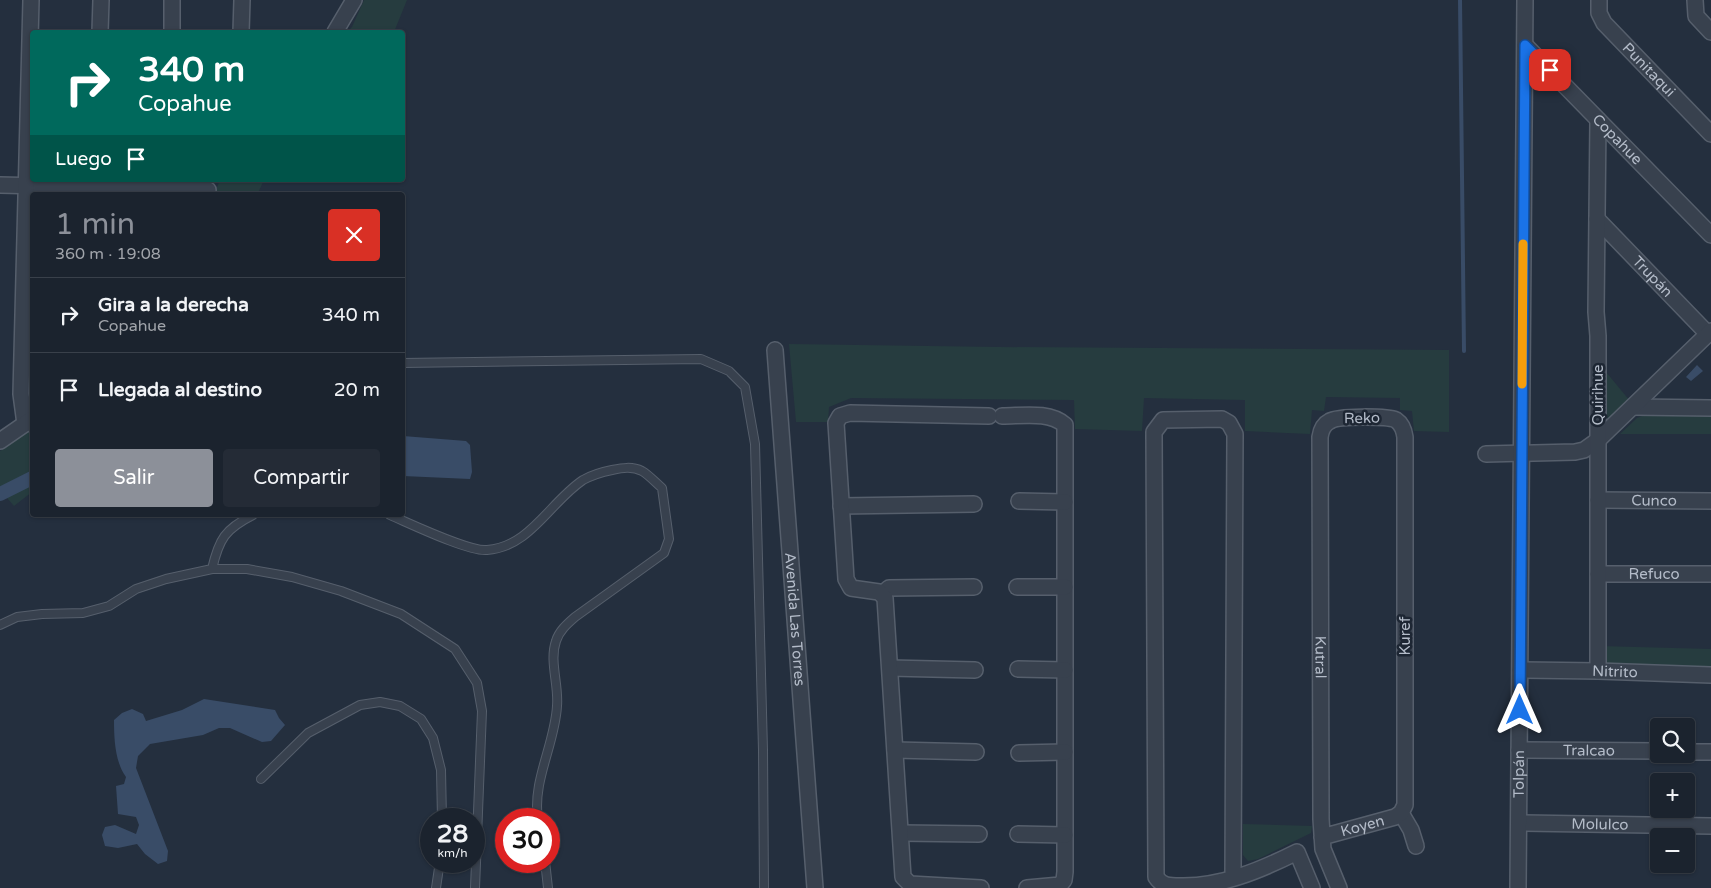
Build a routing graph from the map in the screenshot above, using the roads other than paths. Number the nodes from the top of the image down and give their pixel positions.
1 (32, 0) edge
2 (101, 0) edge
3 (172, 0) edge
4 (242, 0) edge
5 (354, 0) edge
6 (1525, 0) edge
7 (1599, 0) edge
8 (1695, 0) edge
9 (31, 30) edge
10 (100, 30) edge
11 (172, 30) edge
12 (241, 30) edge
13 (336, 30) edge
14 (1711, 32) edge
15 (1525, 45) junction
16 (30, 74) edge
17 (1598, 120) junction
18 (1711, 134) edge
19 (0, 185) edge
20 (167, 185) edge
21 (27, 186) junction
22 (96, 187) edge
23 (209, 188) edge
24 (1597, 219) junction
25 (1711, 235) edge
26 (1709, 332) edge
27 (775, 350) dead end
28 (405, 363) edge
29 (1633, 407) junction
30 (1711, 408) edge
31 (29, 422) edge
32 (1399, 423) joint
33 (1324, 425) joint
34 (1598, 440) junction
35 (0, 441) edge
36 (1522, 453) junction
37 (1486, 454) dead end
38 (1598, 500) junction
39 (1019, 501) dead end
40 (1711, 501) edge
41 (1065, 502) junction
42 (974, 504) dead end
43 (841, 506) junction
44 (249, 517) edge
45 (395, 517) edge
46 (212, 569) junction
47 (1598, 574) junction
48 (1711, 574) edge
49 (974, 587) dead end
50 (1017, 587) dead end
51 (1065, 588) junction
52 (882, 594) junction
53 (0, 625) edge
54 (890, 668) junction
55 (1018, 669) dead end
56 (975, 670) dead end
57 (1065, 670) junction
58 (1520, 670) junction
59 (1598, 671) junction
60 (1711, 675) edge
61 (895, 750) junction
62 (1519, 750) junction
63 (976, 752) dead end
64 (1065, 752) junction
65 (1650, 752) edge
66 (1695, 752) edge
67 (1711, 752) edge
68 (1019, 753) dead end
69 (261, 779) dead end
70 (442, 808) edge
71 (538, 808) edge
72 (1401, 812) junction
73 (1519, 823) junction
74 (1711, 826) edge
75 (901, 834) junction
76 (979, 834) dead end
77 (1018, 834) dead end
78 (1065, 835) junction
79 (1322, 837) junction
80 (1416, 846) dead end
81 (438, 873) edge
82 (546, 873) edge
83 (1233, 878) junction
84 (1158, 885) edge
85 (436, 888) edge
86 (475, 888) edge
87 (548, 888) edge
88 (764, 888) edge
89 (815, 888) edge
90 (981, 888) edge
91 (1027, 888) edge
92 (1312, 888) edge
93 (1339, 888) edge
94 (1518, 888) edge

1 - 9 street
2 - 10 street
3 - 11 street
4 - 12 street
5 - 13 street
6 - 15 street, Tolpán
7 - 18 street, Punitaqui
8 - 14 street
15 - 17 street, Copahue
15 - 36 street, Tolpán
16 - 21 street
17 - 24 street, Quirihue
17 - 25 street, Copahue
19 - 21 street
20 - 22 street
20 - 23 street
21 - 22 street
21 - 31 street
24 - 26 street, Trupán
24 - 34 street, Quirihue
26 - 29 street
27 - 89 street, Avenida Las Torres
28 - 88 lane
29 - 30 street
29 - 34 street
31 - 35 street
32 - 33 street, Reko
32 - 72 street, Kuref
33 - 79 street, Kutral
34 - 36 street
34 - 38 street, Quirihue
36 - 37 street
36 - 58 street, Tolpán
38 - 40 street, Cunco
38 - 47 street, Quirihue
39 - 41 street
41 - 43 street
41 - 51 street
42 - 43 street
43 - 52 street
44 - 46 lane
45 - 71 lane
46 - 53 lane
46 - 86 lane
47 - 48 street, Refuco
47 - 59 street, Quirihue
49 - 52 street
50 - 51 street
51 - 57 street
52 - 54 street
54 - 56 street
54 - 61 street
55 - 57 street
57 - 64 street
58 - 59 street, Nitrito
58 - 62 street, Tolpán
59 - 60 street, Nitrito
61 - 63 street
61 - 75 street
62 - 65 street, Tralcao
62 - 73 street, Tolpán
64 - 68 street
64 - 78 street
66 - 67 street
69 - 70 lane
72 - 79 street, Koyen
72 - 80 street
73 - 74 street, Molulco
73 - 94 street, Tolpán
75 - 76 street
75 - 90 street
77 - 78 street
78 - 91 street
79 - 93 street, Kutral
81 - 85 lane
82 - 87 lane
83 - 84 street
83 - 84 street
83 - 92 street

